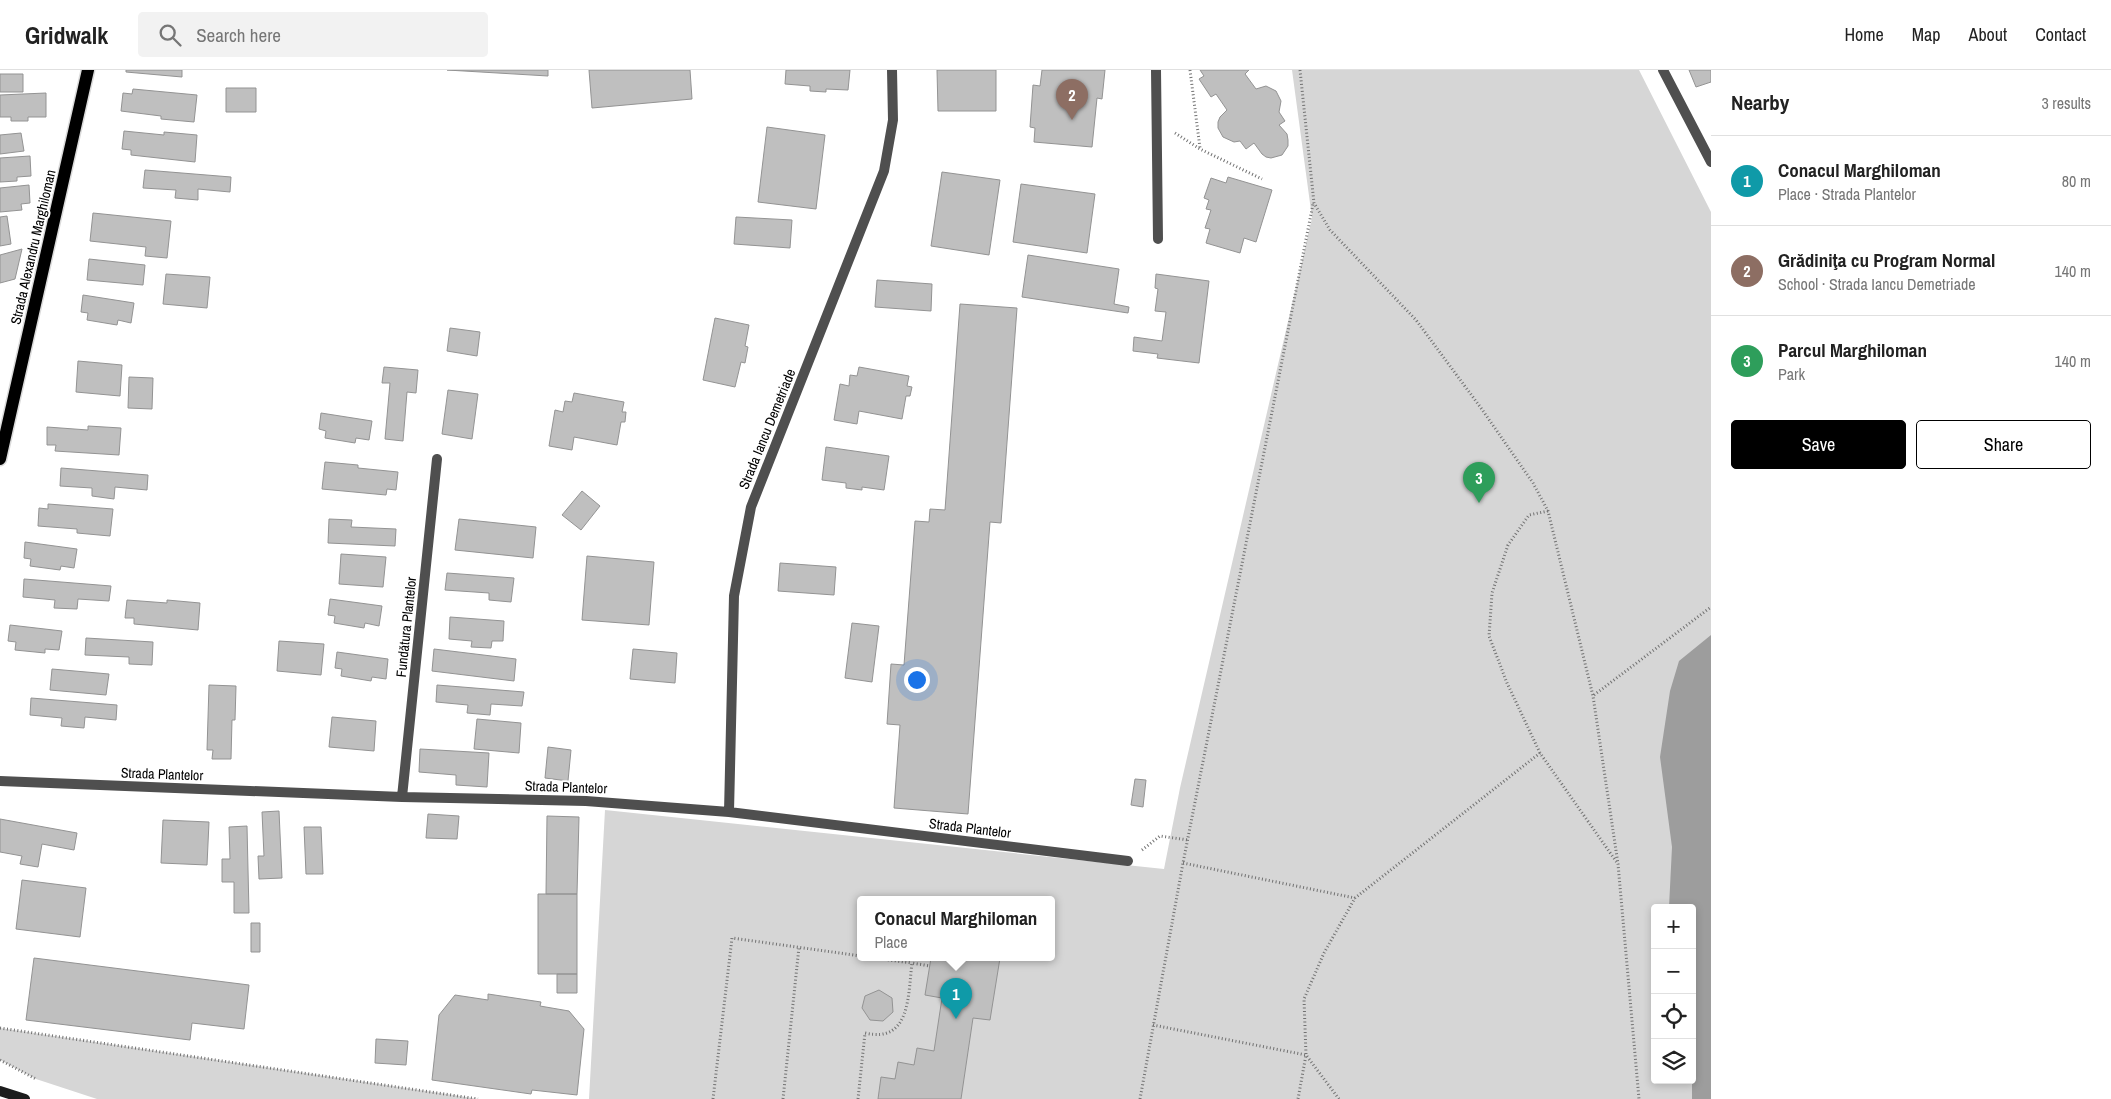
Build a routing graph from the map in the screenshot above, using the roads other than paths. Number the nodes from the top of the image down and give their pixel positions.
1 (88, 70) edge
2 (892, 70) edge
3 (1156, 70) edge
4 (1663, 70) edge
5 (1711, 162) edge
6 (1158, 239) dead end
7 (0, 459) edge
8 (437, 459) dead end
9 (0, 781) edge
10 (402, 797) junction
11 (728, 812) junction
12 (1128, 861) road end
13 (0, 1092) edge
14 (25, 1099) edge

1 - 7 main road, Strada Alexandru Marghiloman
2 - 11 street, Strada Iancu Demetriade
3 - 6 street
4 - 5 street
8 - 10 street, Fundătura Plantelor
9 - 10 street, Strada Plantelor
10 - 11 street, Strada Plantelor
11 - 12 street, Strada Plantelor
13 - 14 main road

